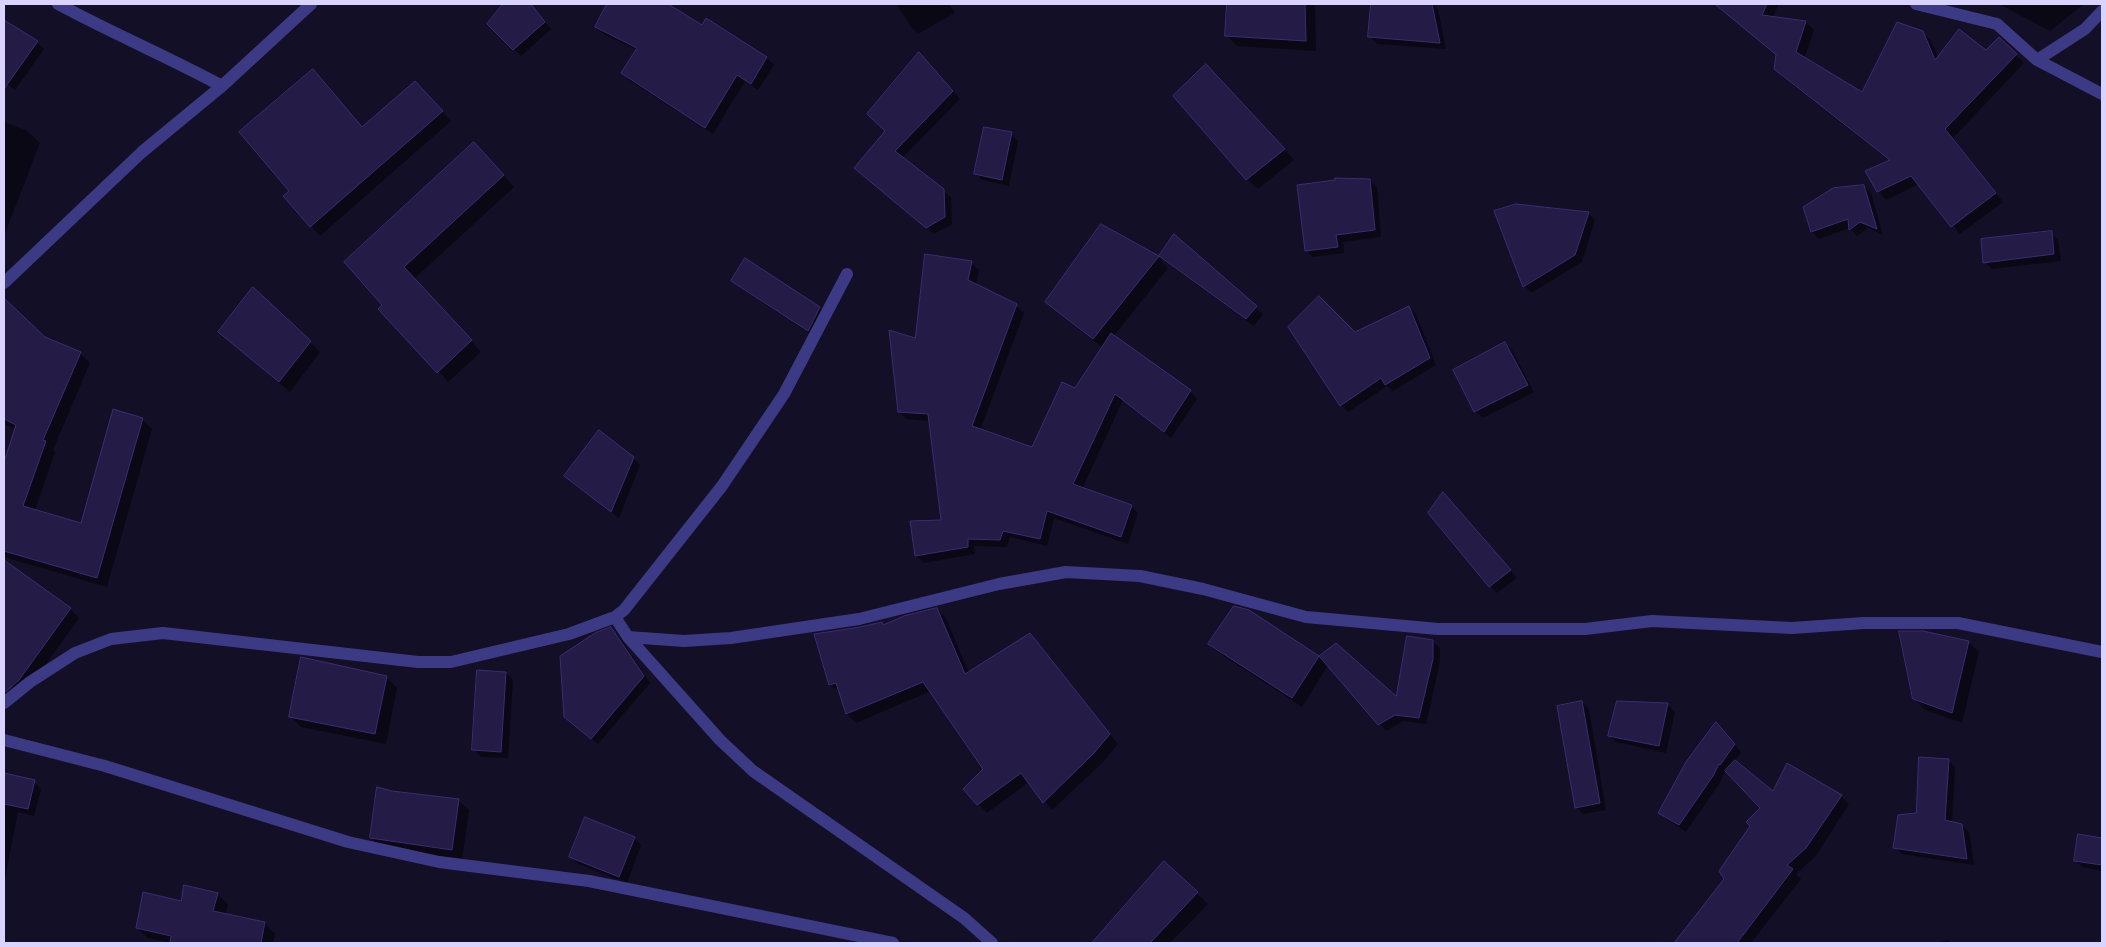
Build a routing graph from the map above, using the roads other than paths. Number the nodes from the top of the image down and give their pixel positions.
1 (58, 4) edge
2 (311, 4) edge
3 (1916, 4) edge
4 (2102, 10) edge
5 (2037, 60) junction
6 (222, 86) junction
7 (2102, 94) edge
8 (847, 274) dead end
9 (4, 283) edge
10 (615, 617) junction
11 (628, 638) junction
12 (2102, 652) edge
13 (4, 703) edge
14 (4, 740) edge
15 (893, 943) edge
16 (992, 943) edge

1 - 6 street
2 - 6 street
3 - 5 street
4 - 5 street
5 - 7 street
6 - 9 street
8 - 10 street
10 - 11 street
10 - 13 street
11 - 12 street
11 - 16 street
14 - 15 street

